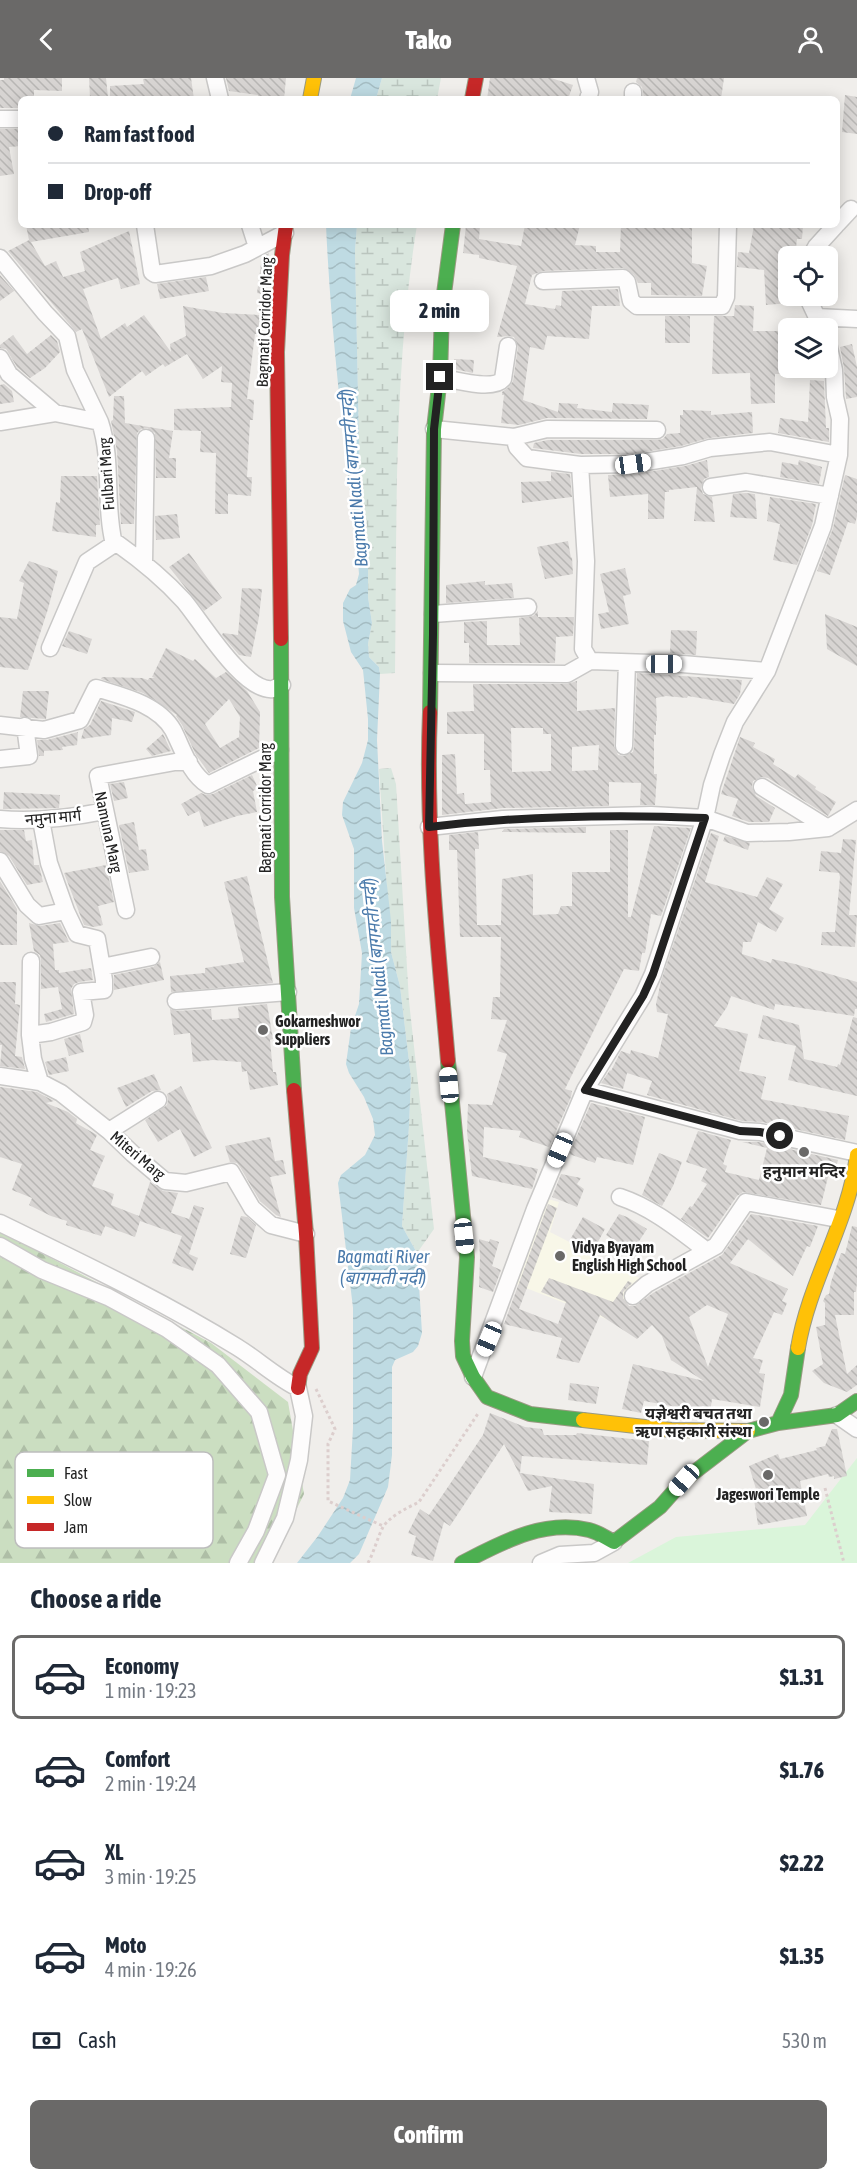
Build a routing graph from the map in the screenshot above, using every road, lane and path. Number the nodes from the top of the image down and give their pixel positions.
1 (215, 78) edge
2 (314, 78) edge
3 (476, 78) edge
4 (586, 78) edge
5 (219, 96) edge
6 (311, 96) edge
7 (473, 96) edge
8 (589, 96) edge
9 (0, 119) edge
10 (18, 119) edge
11 (145, 228) edge
12 (251, 228) edge
13 (453, 228) edge
14 (728, 228) edge
15 (833, 228) edge
16 (286, 229) edge
17 (817, 246) edge
18 (257, 247) junction
19 (0, 258) edge
20 (543, 281) dead end
21 (857, 319) edge
22 (838, 321) edge
23 (508, 346) dead end
24 (0, 358) edge
25 (440, 377) junction
26 (834, 378) edge
27 (55, 413) junction
28 (0, 422) edge
29 (100, 422) junction
30 (434, 429) junction
31 (657, 430) dead end
32 (514, 437) junction
33 (146, 438) dead end
34 (839, 455) junction
35 (580, 465) junction
36 (711, 487) dead end
37 (830, 496) junction
38 (114, 544) junction
39 (144, 563) junction
40 (528, 607) dead end
41 (433, 614) junction
42 (50, 648) dead end
43 (590, 661) junction
44 (627, 663) junction
45 (767, 671) junction
46 (432, 673) junction
47 (282, 685) junction
48 (0, 724) edge
49 (25, 726) junction
50 (624, 746) dead end
51 (280, 750) junction
52 (0, 759) edge
53 (189, 762) junction
54 (762, 787) dead end
55 (857, 810) edge
56 (105, 811) junction
57 (705, 818) junction
58 (0, 819) edge
59 (42, 820) junction
60 (429, 827) junction
61 (828, 828) junction
62 (0, 861) edge
63 (126, 910) dead end
64 (66, 911) junction
65 (151, 957) dead end
66 (31, 961) dead end
67 (102, 967) junction
68 (288, 992) junction
69 (176, 1001) dead end
70 (30, 1035) junction
71 (0, 1076) edge
72 (40, 1082) junction
73 (585, 1090) junction
74 (158, 1100) dead end
75 (109, 1131) junction
76 (857, 1154) edge
77 (620, 1197) dead end
78 (838, 1220) junction
79 (4, 1225) edge
80 (306, 1234) junction
81 (0, 1246) edge
82 (707, 1251) junction
83 (633, 1296) dead end
84 (473, 1377) junction
85 (299, 1381) junction
86 (488, 1397) junction
87 (857, 1401) edge
88 (837, 1415) junction
89 (778, 1423) junction
90 (857, 1429) edge
91 (748, 1431) junction
92 (825, 1488) dead end
93 (383, 1526) junction
94 (614, 1542) junction
95 (238, 1563) edge
96 (263, 1563) edge
97 (368, 1563) edge
98 (462, 1563) edge
99 (541, 1563) edge
100 (844, 1563) edge

1 - 5 street
2 - 6 street
3 - 7 street
4 - 8 street
9 - 10 street
11 - 18 street
12 - 18 street
13 - 25 street
14 - 20 street
15 - 17 street
16 - 18 street
16 - 47 street, Bagmati Corridor Marg
19 - 29 street
21 - 22 street
23 - 25 street
24 - 27 street, Fulbari Marg
25 - 30 street
26 - 34 street
27 - 28 street
27 - 29 street, Fulbari Marg
29 - 38 street, Fulbari Marg
30 - 32 street
30 - 41 street
31 - 32 street
32 - 35 street
33 - 39 street
34 - 35 street
34 - 37 street
35 - 43 street
36 - 37 street
37 - 45 street
38 - 39 street
38 - 42 street
39 - 47 street
40 - 41 street
41 - 46 street
43 - 44 street
43 - 46 street
44 - 45 street
44 - 50 street
45 - 57 street
46 - 60 street
47 - 51 street, Bagmati Corridor Marg
48 - 49 street
49 - 52 street
49 - 53 street
51 - 53 street
51 - 68 street, Bagmati Corridor Marg
53 - 56 street, Namuna Marg
54 - 61 street
55 - 61 street
56 - 59 street, नमुना मार्ग
56 - 63 street, Namuna Marg
57 - 60 street
57 - 61 street
57 - 73 street
58 - 59 street, नमुना मार्ग
59 - 64 street
60 - 84 street
62 - 64 street
64 - 67 street
65 - 67 street
66 - 70 street
67 - 70 street
68 - 69 street
68 - 80 street, Bagmati Corridor Marg
70 - 72 street
71 - 72 street
72 - 75 street, Miteri Marg
73 - 76 street
73 - 84 street
74 - 75 street
75 - 80 street, Miteri Marg
76 - 78 street
77 - 82 street
78 - 82 street
78 - 89 street
79 - 85 street
80 - 85 street, Bagmati Corridor Marg
81 - 95 street
82 - 83 street
84 - 86 street
85 - 93 path
85 - 96 street
86 - 91 street
86 - 93 path
87 - 88 street
88 - 89 street
88 - 90 street
89 - 91 street
91 - 94 street
92 - 100 path
93 - 97 path
94 - 98 street
94 - 99 street

